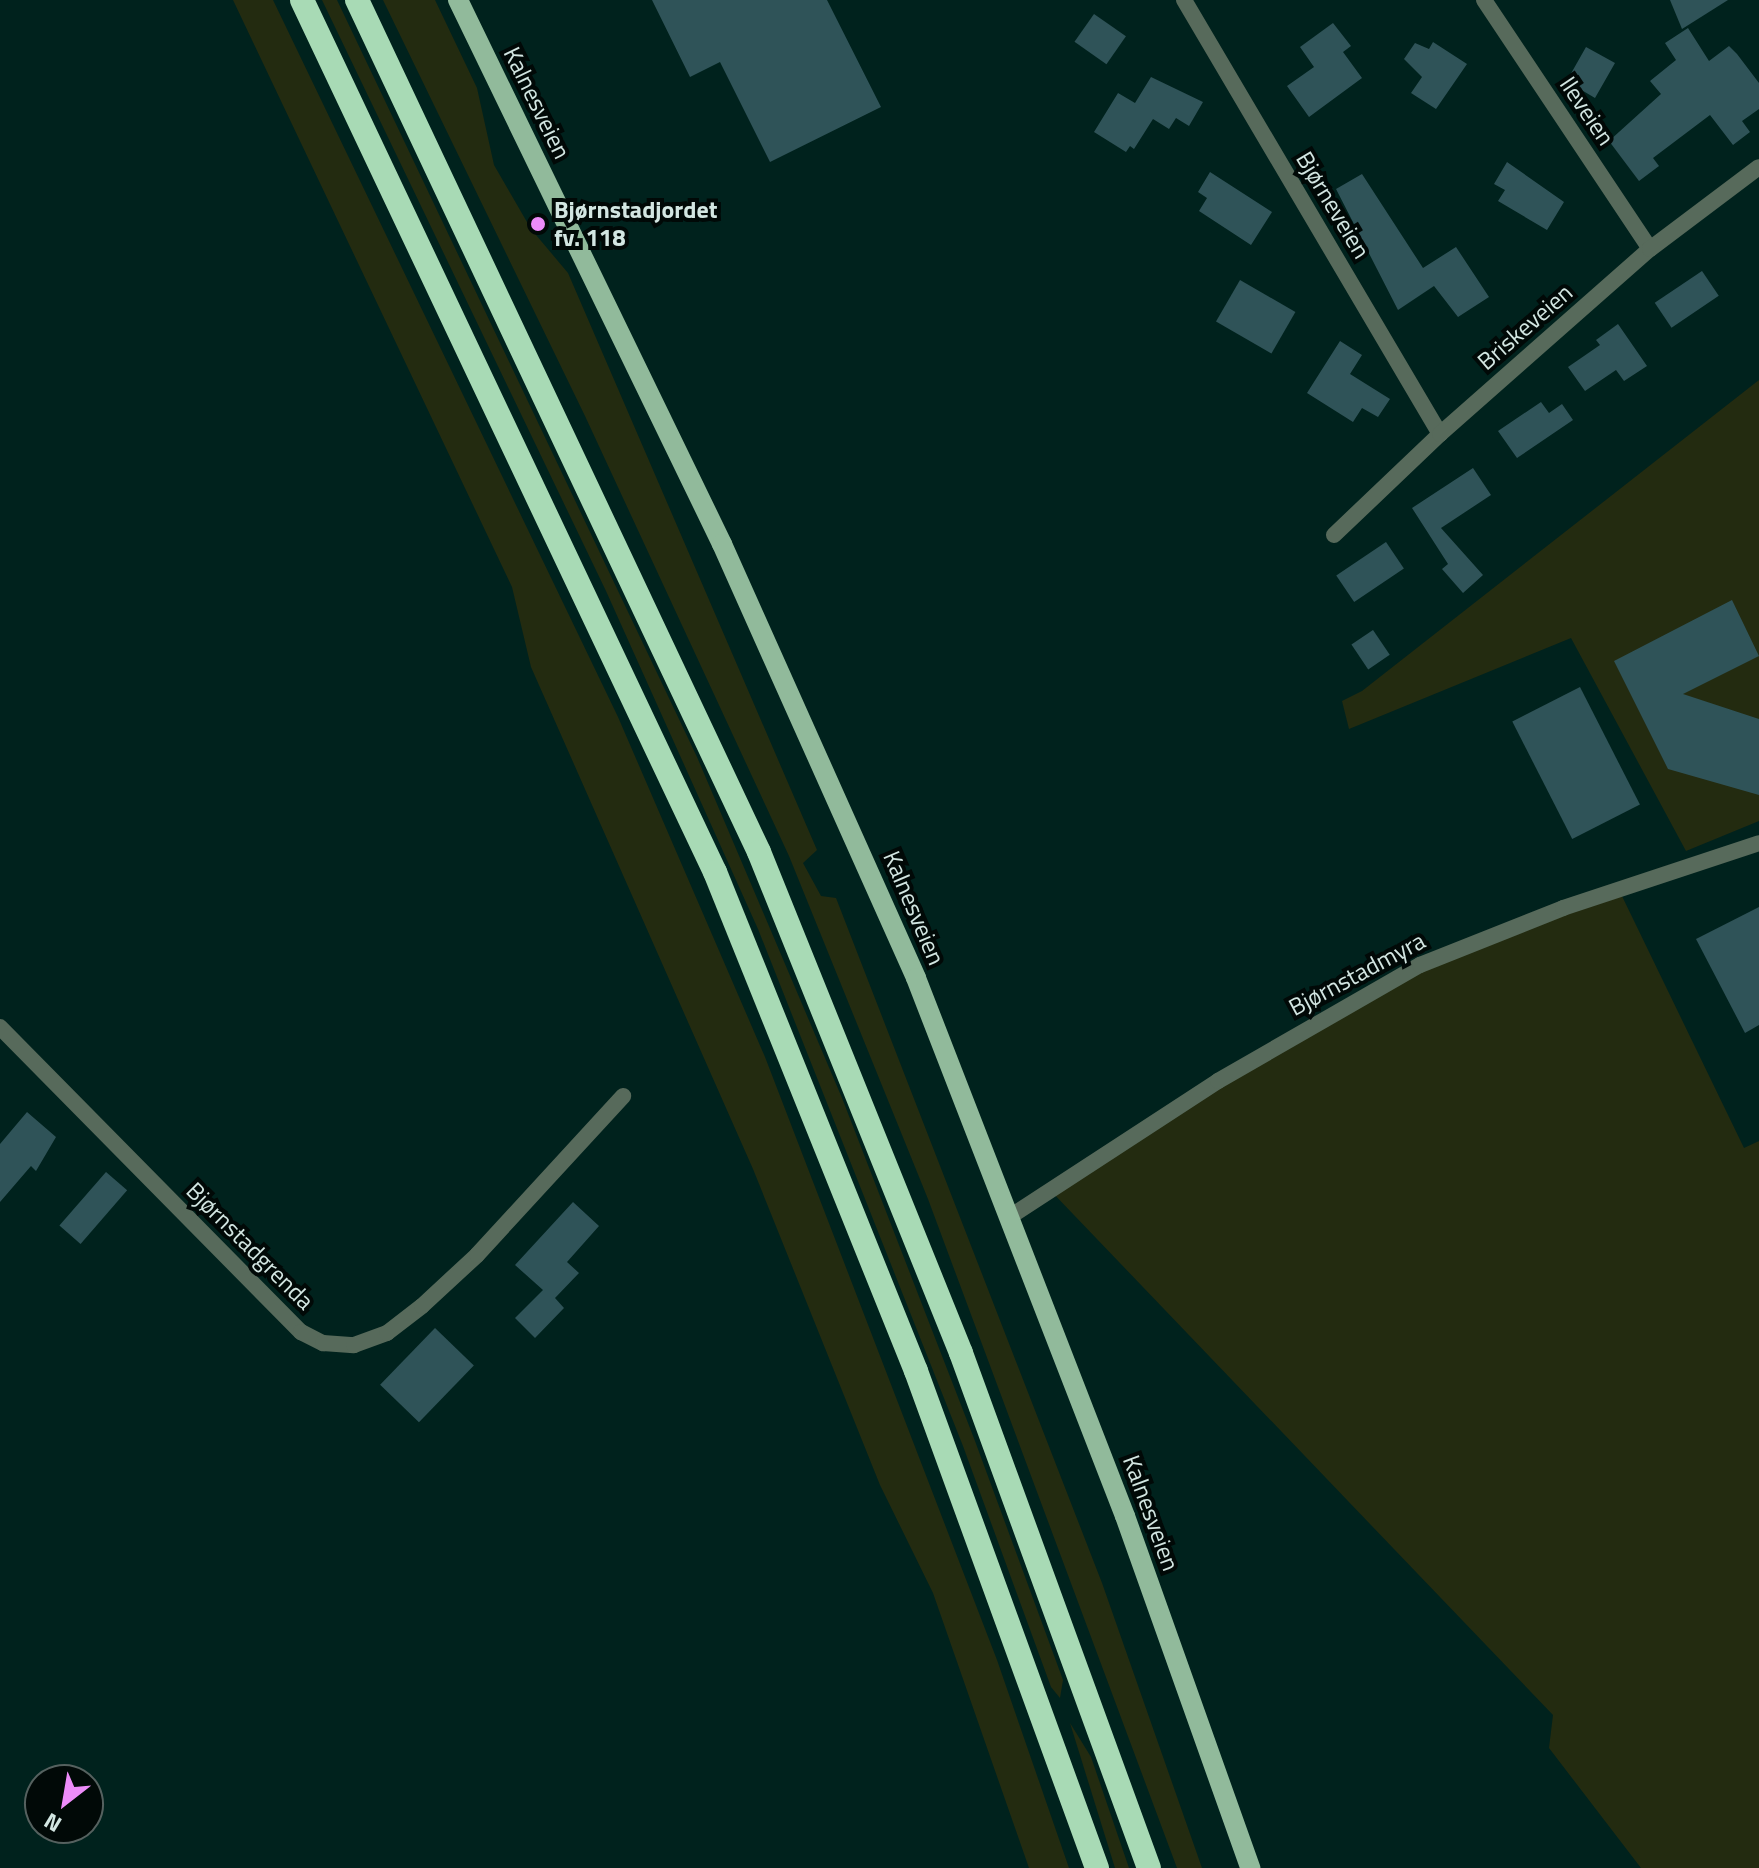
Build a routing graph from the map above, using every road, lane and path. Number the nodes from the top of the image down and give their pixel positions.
1 (302, 0) edge
2 (357, 0) edge
3 (458, 0) edge
4 (1184, 0) edge
5 (1484, 0) edge
6 (1759, 167) edge
7 (1650, 249) junction
8 (1440, 434) junction
9 (1334, 535) dead end
10 (1759, 843) edge
11 (0, 1027) edge
12 (623, 1096) dead end
13 (1011, 1216) junction
14 (1097, 1868) edge
15 (1149, 1868) edge
16 (1250, 1868) edge

1 - 14 highway
2 - 15 highway
3 - 13 main road, Kalnesveien
4 - 8 street, Bjørneveien
5 - 7 street, Ileveien
6 - 7 street, Briskeveien
7 - 8 street, Briskeveien
8 - 9 street, Briskeveien
10 - 13 street, Bjørnstadmyra
11 - 12 street, Bjørnstadgrenda
13 - 16 main road, Kalnesveien

